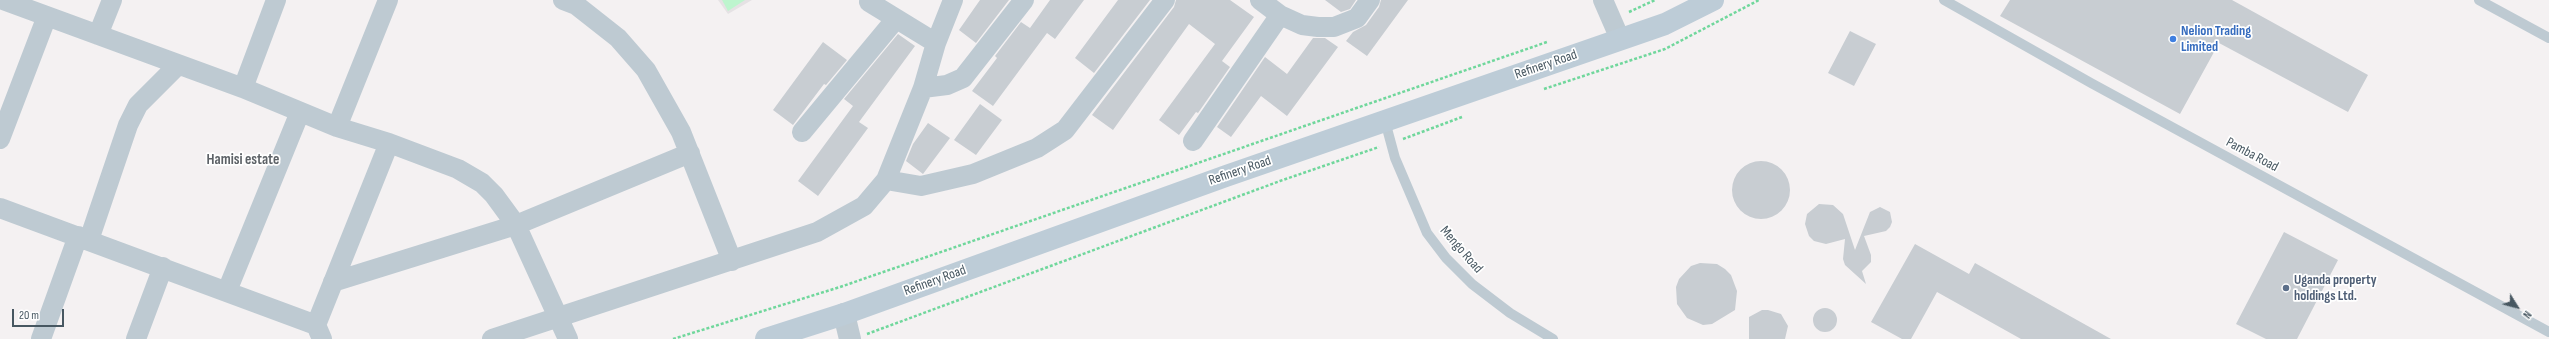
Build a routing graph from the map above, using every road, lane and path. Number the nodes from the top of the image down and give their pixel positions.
1 (3, 0) edge
2 (112, 0) edge
3 (276, 0) edge
4 (388, 0) edge
5 (563, 0) edge
6 (953, 0) edge
7 (1024, 0) edge
8 (1165, 0) edge
9 (1260, 0) edge
10 (1370, 0) edge
11 (1603, 0) edge
12 (1654, 0) edge
13 (1713, 0) edge
14 (1759, 0) edge
15 (1944, 0) edge
16 (2479, 0) edge
17 (870, 2) dead end
18 (1280, 15) junction
19 (47, 16) junction
20 (895, 20) junction
21 (1616, 30) junction
22 (98, 35) junction
23 (2549, 38) edge
24 (1551, 41) dead end
25 (936, 43) junction
26 (178, 65) junction
27 (242, 88) junction
28 (923, 88) junction
29 (1540, 90) dead end
30 (300, 112) junction
31 (1468, 115) dead end
32 (1385, 121) junction
33 (337, 127) junction
34 (802, 132) dead end
35 (0, 139) edge
36 (1193, 141) dead end
37 (389, 143) junction
38 (1390, 144) junction
39 (690, 153) junction
40 (886, 180) junction
41 (0, 208) edge
42 (516, 225) junction
43 (84, 238) junction
44 (732, 261) junction
45 (163, 267) junction
46 (333, 282) junction
47 (227, 291) junction
48 (844, 314) junction
49 (559, 318) junction
50 (319, 332) edge
51 (2549, 332) edge
52 (856, 338) edge
53 (41, 339) edge
54 (136, 339) edge
55 (492, 339) edge
56 (568, 339) edge
57 (673, 339) edge
58 (766, 339) edge
59 (1553, 339) edge

1 - 19 street
2 - 22 street
3 - 27 street
4 - 33 street
5 - 39 street
6 - 25 street
7 - 28 street
8 - 40 street
9 - 18 street
10 - 18 street
11 - 21 street
12 - 21 path
13 - 21 main road, Refinery Road
14 - 29 path
15 - 51 lane, Pamba Road
16 - 23 lane
17 - 20 street
18 - 36 street
19 - 22 street
19 - 35 street
20 - 25 street
20 - 34 street
21 - 32 main road, Refinery Road
22 - 26 street
24 - 57 path
25 - 28 street
26 - 27 street
26 - 43 street
27 - 30 street
28 - 40 street
30 - 33 street
30 - 47 street
31 - 38 path
32 - 38 lane, Mengo Road
32 - 48 main road, Refinery Road
33 - 37 street
37 - 42 street
37 - 46 street
38 - 52 path
38 - 59 lane, Mengo Road
39 - 42 street
39 - 44 street
40 - 44 street
41 - 43 street
42 - 46 street
42 - 49 street
43 - 45 street
43 - 53 street
44 - 49 street
45 - 47 street
45 - 54 street
46 - 50 street
47 - 50 street
48 - 52 street
48 - 58 main road, Refinery Road
49 - 55 street
49 - 56 street

